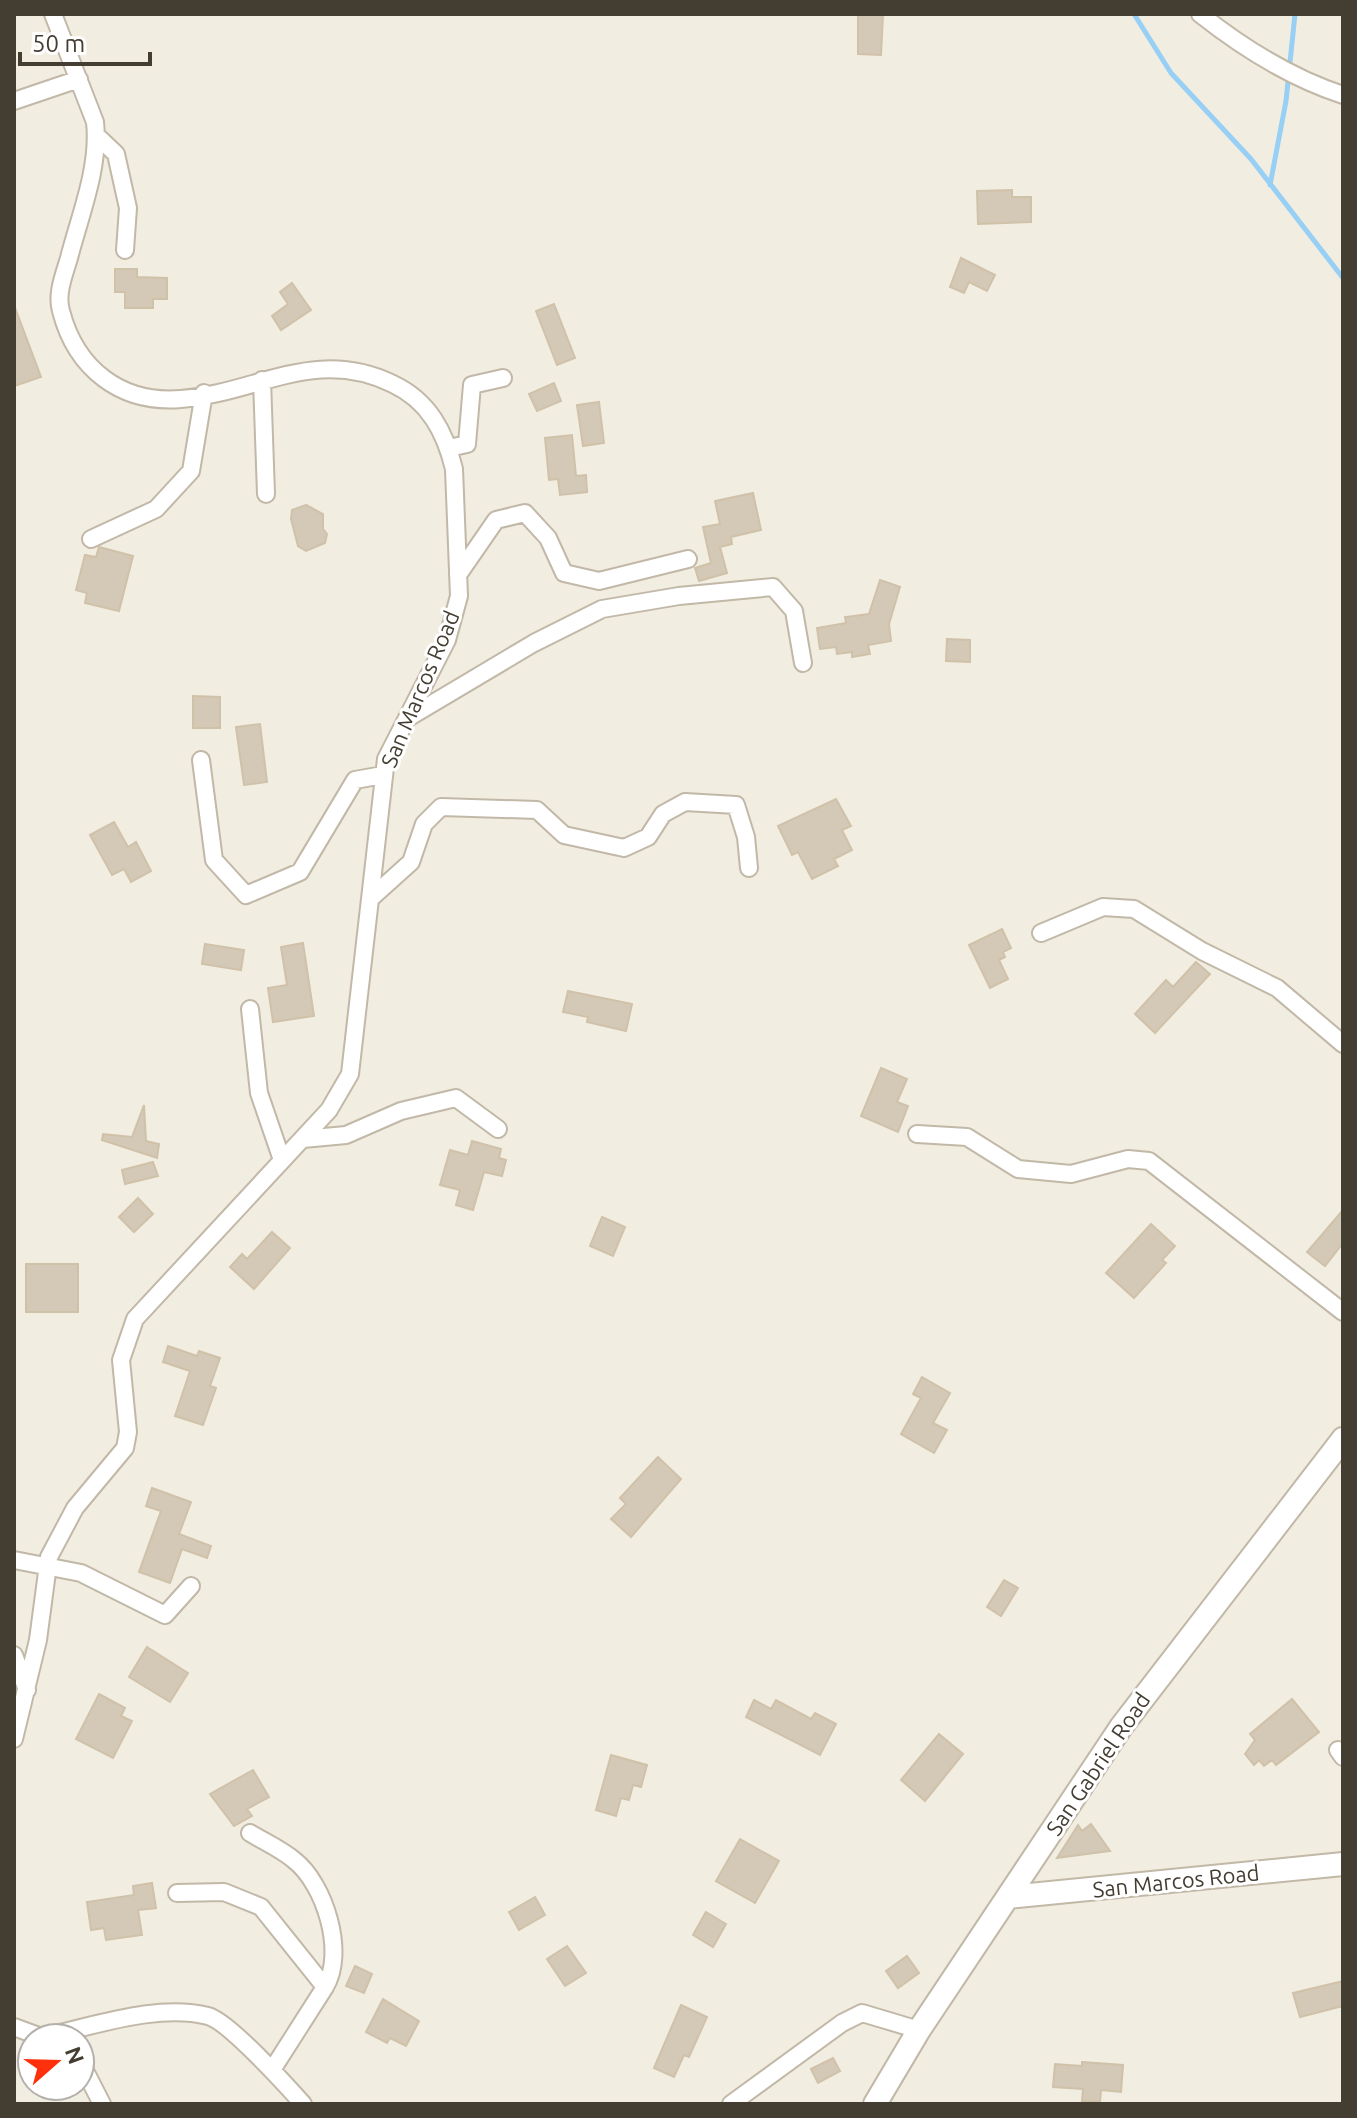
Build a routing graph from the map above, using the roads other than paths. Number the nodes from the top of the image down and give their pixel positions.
1 (53, 14) edge
2 (1200, 14) edge
3 (79, 79) junction
4 (1343, 95) edge
5 (14, 101) edge
6 (96, 135) junction
7 (125, 250) dead end
8 (503, 378) dead end
9 (262, 380) junction
10 (204, 393) junction
11 (449, 448) junction
12 (266, 494) dead end
13 (91, 539) dead end
14 (688, 559) dead end
15 (458, 575) junction
16 (803, 663) dead end
17 (406, 719) junction
18 (201, 760) dead end
19 (383, 775) junction
20 (749, 868) dead end
21 (371, 898) junction
22 (1041, 933) dead end
23 (250, 1009) dead end
24 (1343, 1044) edge
25 (498, 1129) dead end
26 (917, 1134) dead end
27 (303, 1139) junction
28 (282, 1160) junction
29 (1343, 1312) edge
30 (1343, 1439) edge
31 (14, 1560) edge
32 (47, 1569) junction
33 (191, 1586) dead end
34 (14, 1655) edge
35 (27, 1691) junction
36 (14, 1739) edge
37 (250, 1833) dead end
38 (1343, 1864) edge
39 (177, 1893) dead end
40 (1008, 1897) junction
41 (325, 1987) junction
42 (96, 2027) edge
43 (919, 2030) junction
44 (272, 2070) junction
45 (303, 2104) edge
46 (731, 2104) edge
47 (875, 2104) edge

1 - 3 street, San Marcos Road
2 - 4 street
3 - 5 street
3 - 6 street, San Marcos Road
6 - 7 street
6 - 10 street, San Marcos Road
8 - 11 street
9 - 10 street, San Marcos Road
9 - 11 street, San Marcos Road
9 - 12 street
10 - 13 street
11 - 15 street, San Marcos Road
14 - 15 street
15 - 17 street, San Marcos Road
16 - 17 street
17 - 19 street, San Marcos Road
18 - 19 street
19 - 21 street, San Marcos Road
20 - 21 street
21 - 27 street, San Marcos Road
22 - 24 street
23 - 28 street
25 - 27 street
26 - 29 street
27 - 28 street, San Marcos Road
28 - 32 street, San Marcos Road
30 - 40 street, San Gabriel Road
31 - 32 street
32 - 33 street
32 - 35 street, San Marcos Road
34 - 35 street
35 - 36 street, San Marcos Road
37 - 41 street
38 - 40 street, San Marcos Road
39 - 41 street
40 - 43 street, San Gabriel Road
41 - 44 street
42 - 44 street
43 - 46 street
43 - 47 street, San Gabriel Road
44 - 45 street

